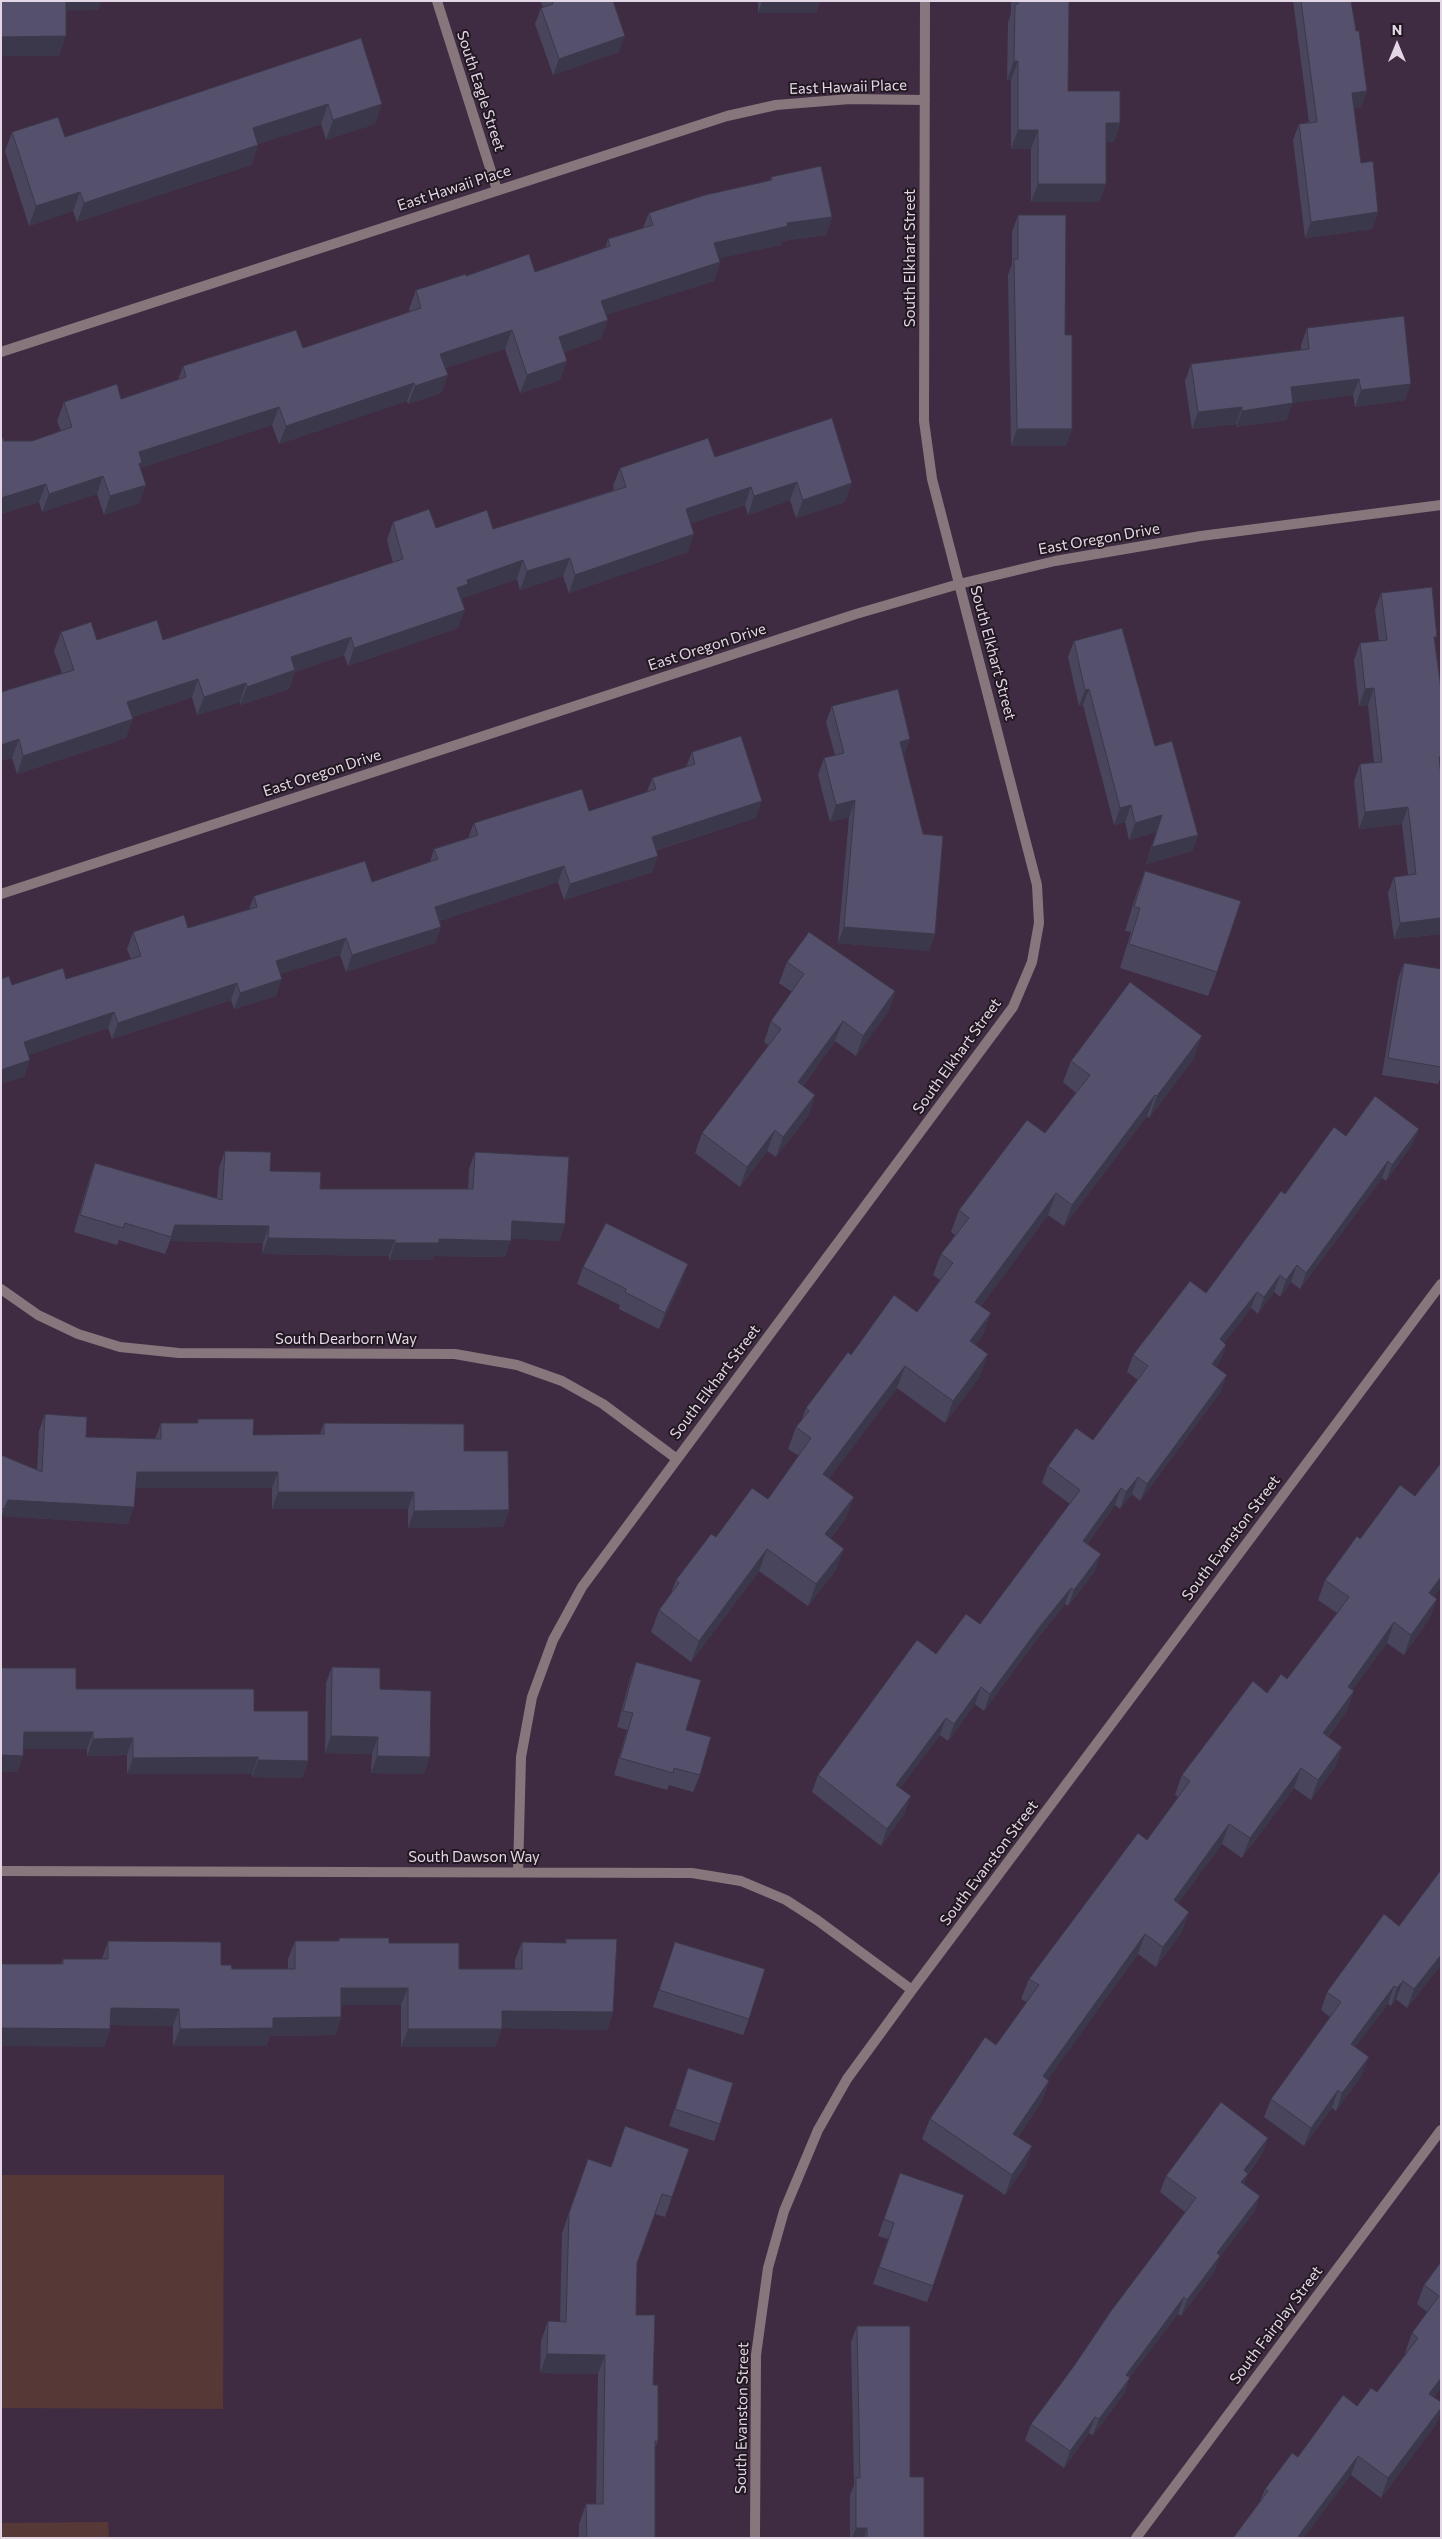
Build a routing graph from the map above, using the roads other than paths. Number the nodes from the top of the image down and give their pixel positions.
1 (437, 1) edge
2 (925, 1) edge
3 (925, 100) junction
4 (497, 190) junction
5 (1, 352) edge
6 (1441, 505) edge
7 (959, 584) junction
8 (1, 894) edge
9 (1441, 1284) edge
10 (1, 1289) edge
11 (677, 1459) junction
12 (1, 1871) edge
13 (518, 1872) junction
14 (912, 1990) junction
15 (1441, 2130) edge
16 (755, 2538) edge
17 (1136, 2538) edge

1 - 4 street, South Eagle Street
2 - 3 street, South Elkhart Street
3 - 4 street, East Hawaii Place
3 - 7 street, South Elkhart Street
4 - 5 street, East Hawaii Place
6 - 7 street, East Oregon Drive
7 - 8 street, East Oregon Drive
7 - 11 street, South Elkhart Street
9 - 14 street, South Evanston Street
10 - 11 street, South Dearborn Way
11 - 13 street, South Elkhart Street
12 - 13 street, South Dawson Way
13 - 14 street, South Dawson Way
14 - 16 street, South Evanston Street
15 - 17 street, South Fairplay Street

